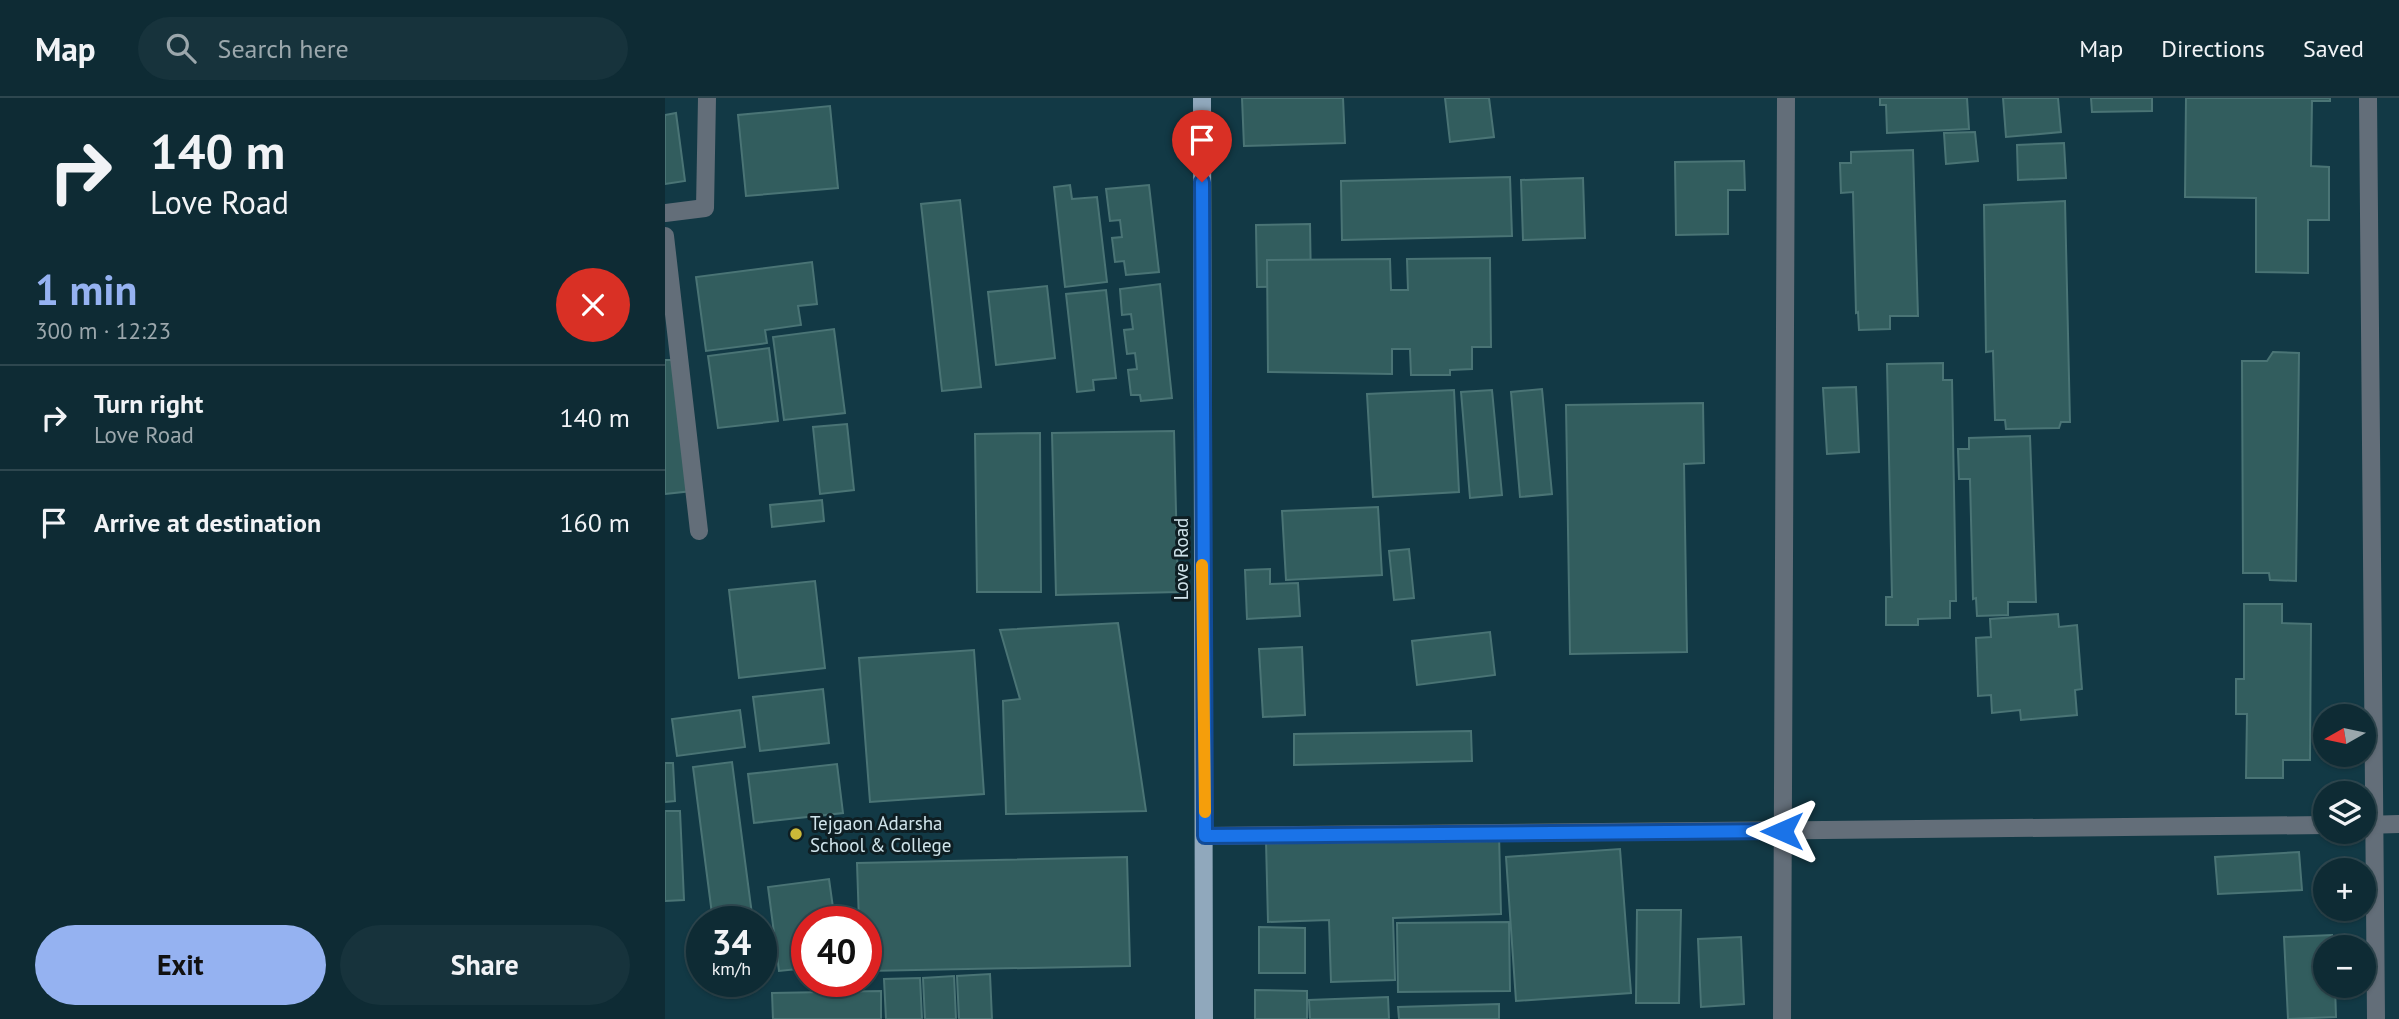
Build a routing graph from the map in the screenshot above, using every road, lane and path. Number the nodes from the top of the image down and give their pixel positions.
1 (707, 98) edge
2 (1202, 98) edge
3 (1786, 98) edge
4 (2368, 98) edge
5 (665, 213) edge
6 (665, 236) edge
7 (699, 531) dead end
8 (2369, 781) edge
9 (2399, 824) edge
10 (2313, 825) edge
11 (2376, 825) edge
12 (1782, 831) junction
13 (1205, 836) junction
14 (2370, 844) edge
15 (1205, 1019) edge
16 (1782, 1019) edge
17 (2376, 1019) edge

1 - 5 street
2 - 13 main road, Love Road
3 - 12 street
4 - 8 street
6 - 7 street
9 - 11 street
10 - 12 street
12 - 13 street
12 - 16 street
13 - 15 main road, Love Road
14 - 17 street

